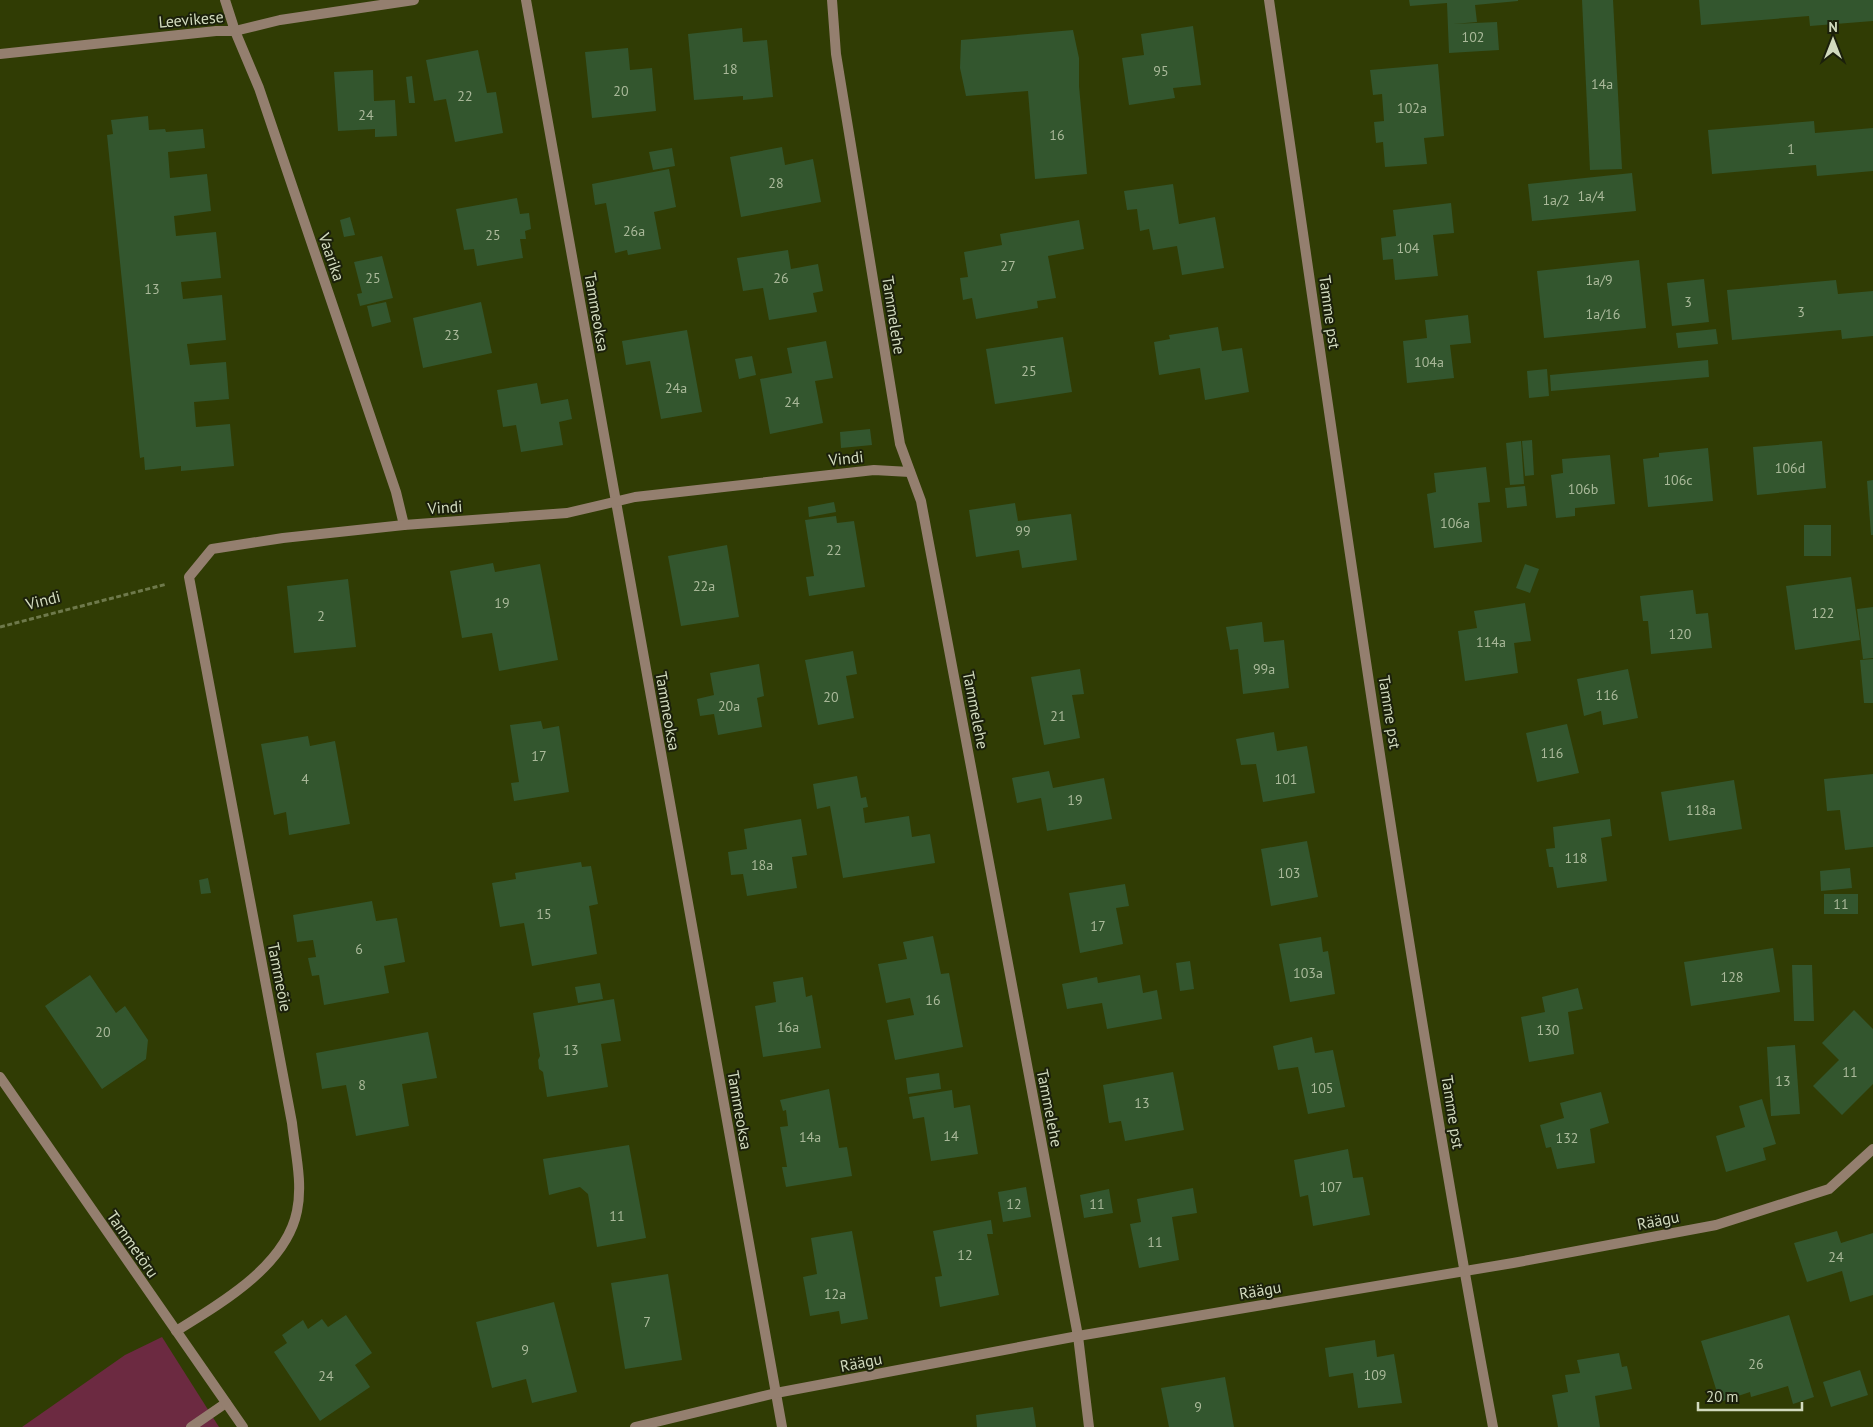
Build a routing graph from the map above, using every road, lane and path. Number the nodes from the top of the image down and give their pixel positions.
1 (225, 0) edge
2 (414, 0) edge
3 (526, 0) edge
4 (832, 0) edge
5 (1269, 0) edge
6 (235, 31) junction
7 (0, 54) edge
8 (910, 472) junction
9 (616, 502) junction
10 (404, 526) junction
11 (189, 577) junction
12 (0, 627) edge
13 (0, 1077) edge
14 (1873, 1149) edge
15 (1464, 1271) junction
16 (176, 1331) junction
17 (1078, 1336) junction
18 (776, 1393) junction
19 (226, 1403) junction
20 (191, 1427) edge
21 (243, 1427) edge
22 (635, 1427) edge
23 (782, 1427) edge
24 (1089, 1427) edge
25 (1493, 1427) edge

1 - 6 street, Vaarika
2 - 6 street, Leevikese
3 - 9 street, Tammeoksa
4 - 8 street, Tammelehe
5 - 15 street, Tamme pst
6 - 7 street, Leevikese
6 - 10 street, Vaarika
8 - 9 street, Vindi
8 - 17 street, Tammelehe
9 - 10 street, Vindi
9 - 18 street, Tammeoksa
10 - 11 street, Vindi
11 - 12 path, Vindi
11 - 16 street, Tammeõie
13 - 16 street, Tammetõru
14 - 15 street, Räägu
15 - 17 street, Räägu
15 - 25 street, Tamme pst
16 - 19 street, Tammetõru
17 - 18 street, Räägu
17 - 24 street, Tammelehe
18 - 22 street, Räägu
18 - 23 street, Tammeoksa
19 - 20 street
19 - 21 street, Tammetõru

